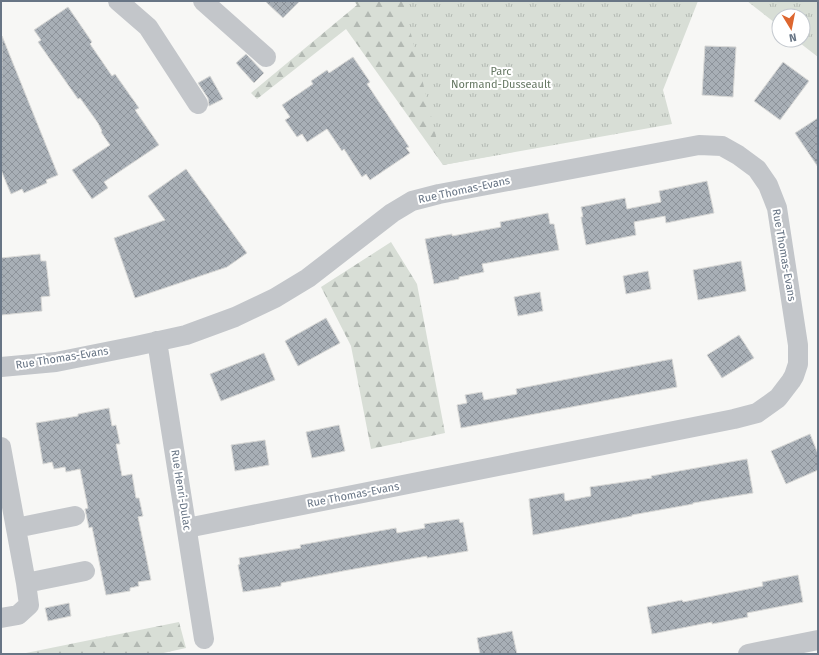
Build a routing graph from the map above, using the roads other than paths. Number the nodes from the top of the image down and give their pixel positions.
1 (118, 1) edge
2 (204, 1) edge
3 (266, 57) dead end
4 (198, 104) dead end
5 (157, 341) junction
6 (1, 367) edge
7 (1, 447) edge
8 (75, 516) dead end
9 (16, 528) junction
10 (187, 528) junction
11 (85, 571) dead end
12 (26, 583) junction
13 (1, 618) edge
14 (204, 639) dead end
15 (818, 640) edge
16 (748, 654) edge

1 - 4 street
2 - 3 street
5 - 6 street, Rue Thomas-Evans
5 - 10 street, Rue Henri-Dulac
5 - 10 street, Rue Thomas-Evans
7 - 9 street
8 - 9 street
9 - 12 street
10 - 14 street, Rue Henri-Dulac
11 - 12 street
12 - 13 street
15 - 16 street

